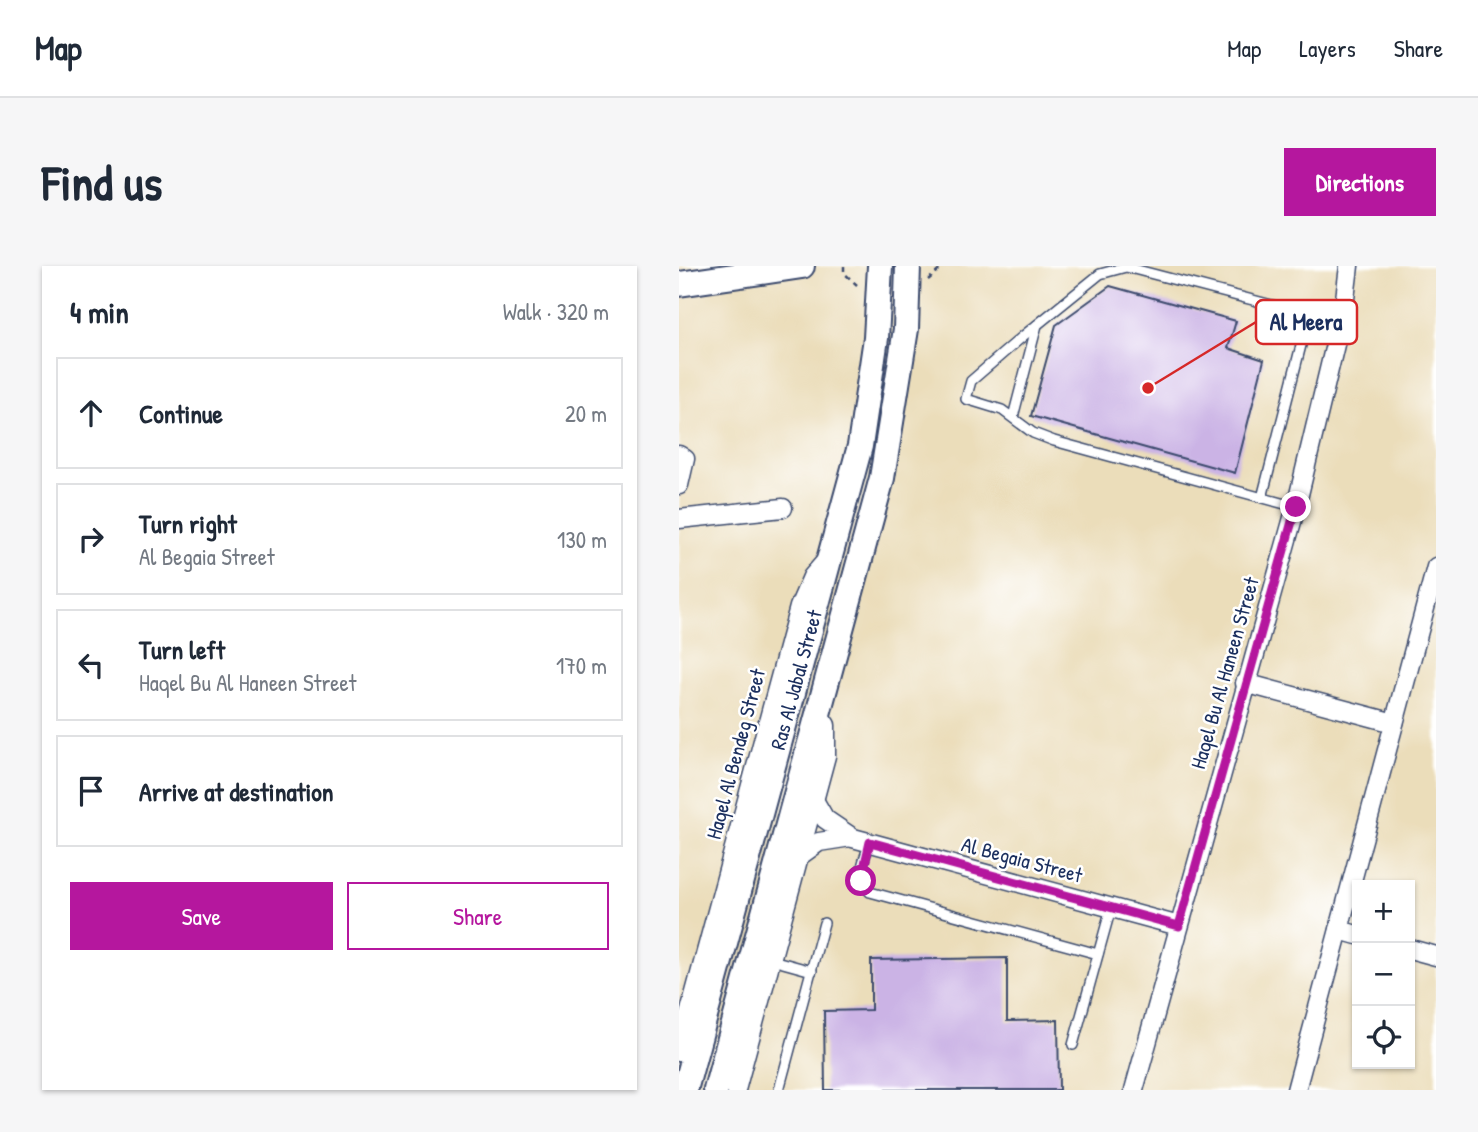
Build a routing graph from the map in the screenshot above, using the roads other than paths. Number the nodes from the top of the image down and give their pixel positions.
1 (802, 266) edge
2 (880, 266) edge
3 (908, 266) edge
4 (1349, 266) edge
5 (679, 284) edge
6 (1309, 314) junction
7 (1341, 323) junction
8 (1037, 325) junction
9 (1013, 418) junction
10 (679, 455) edge
11 (679, 485) edge
12 (1262, 498) junction
13 (1296, 507) junction
14 (783, 508) dead end
15 (679, 519) edge
16 (830, 557) junction
17 (1436, 567) edge
18 (1245, 683) junction
19 (817, 712) junction
20 (1394, 723) junction
21 (814, 800) junction
22 (861, 840) junction
23 (800, 855) junction
24 (790, 894) junction
25 (1111, 908) junction
26 (765, 911) junction
27 (824, 923) dead end
28 (1179, 926) junction
29 (1339, 930) junction
30 (1352, 934) edge
31 (1415, 950) edge
32 (1098, 954) junction
33 (1436, 956) edge
34 (772, 960) junction
35 (812, 971) junction
36 (1073, 1045) dead end
37 (679, 1052) edge
38 (685, 1090) edge
39 (716, 1090) edge
40 (736, 1090) edge
41 (779, 1090) edge
42 (1134, 1090) edge
43 (1296, 1090) edge

1 - 5 main road
2 - 16 main road, Ras Al Jabal Street
3 - 19 main road, Ras Al Jabal Street
4 - 7 street, Haqel Bu Al Haneen Street
6 - 7 lane
6 - 8 lane
6 - 12 lane
7 - 13 street, Haqel Bu Al Haneen Street
8 - 9 lane
8 - 9 lane
9 - 12 lane
10 - 11 street
12 - 13 lane
13 - 18 street, Haqel Bu Al Haneen Street
14 - 15 street
16 - 37 street, Haqel Al Bendeg Street
16 - 38 main road, Ras Al Jabal Street
17 - 20 street
18 - 20 street
18 - 28 street, Haqel Bu Al Haneen Street
19 - 21 street
19 - 26 main road, Ras Al Jabal Street
20 - 29 street
21 - 22 street, Al Begaia Street
21 - 23 street
22 - 23 street, Al Begaia Street
22 - 25 street, Al Begaia Street
22 - 32 lane
23 - 24 street
24 - 26 main road
24 - 34 street
25 - 28 street, Al Begaia Street
25 - 32 lane
26 - 39 main road, Ras Al Jabal Street
27 - 35 lane
28 - 42 street, Haqel Bu Al Haneen Street
29 - 30 street
29 - 43 street
31 - 33 street
32 - 36 lane
34 - 35 lane
34 - 40 street
35 - 41 lane

